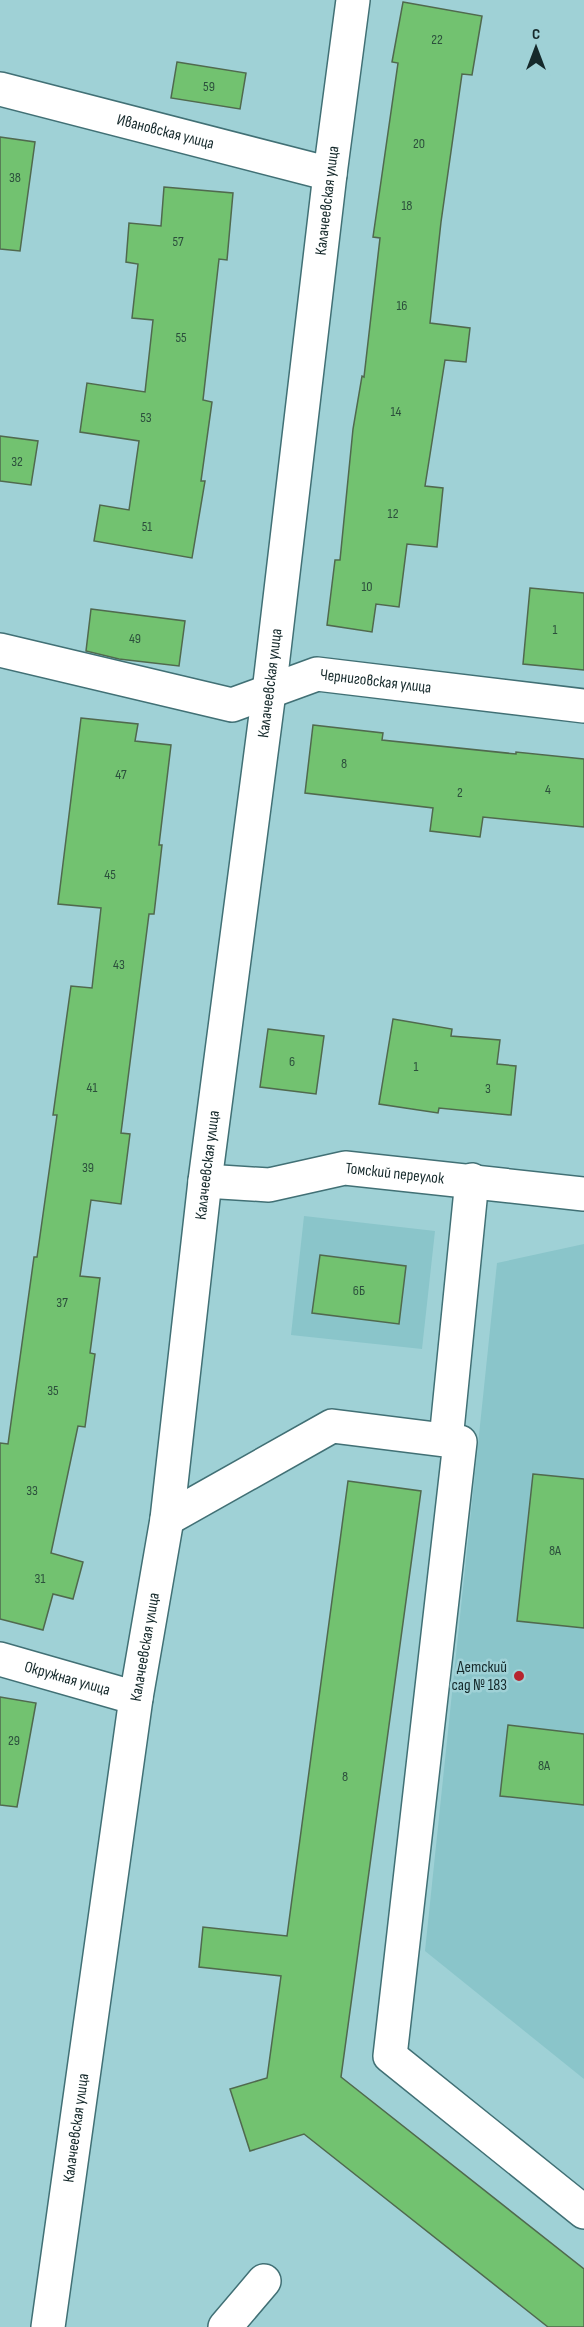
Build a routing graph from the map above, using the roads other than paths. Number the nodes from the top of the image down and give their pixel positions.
1 (353, 0) edge
2 (0, 89) edge
3 (330, 174) junction
4 (0, 650) edge
5 (270, 692) junction
6 (584, 706) edge
7 (472, 1180) junction
8 (205, 1181) junction
9 (584, 1194) edge
10 (446, 1440) junction
11 (167, 1519) junction
12 (0, 1659) edge
13 (136, 1698) junction
14 (584, 2212) edge
15 (264, 2281) dead end
16 (48, 2327) edge
17 (225, 2327) edge

1 - 3 street, Калачеевская улица
2 - 3 street, Ивановская улица
3 - 5 street, Калачеевская улица
4 - 5 street, Черниговская улица
5 - 6 street, Черниговская улица
5 - 8 street, Калачеевская улица
7 - 8 street, Томский переулок
7 - 9 street, Томский переулок
7 - 10 street
8 - 11 street, Калачеевская улица
10 - 11 street
10 - 14 street
11 - 13 street, Калачеевская улица
12 - 13 street, Окружная улица
13 - 16 street, Калачеевская улица
15 - 17 street

